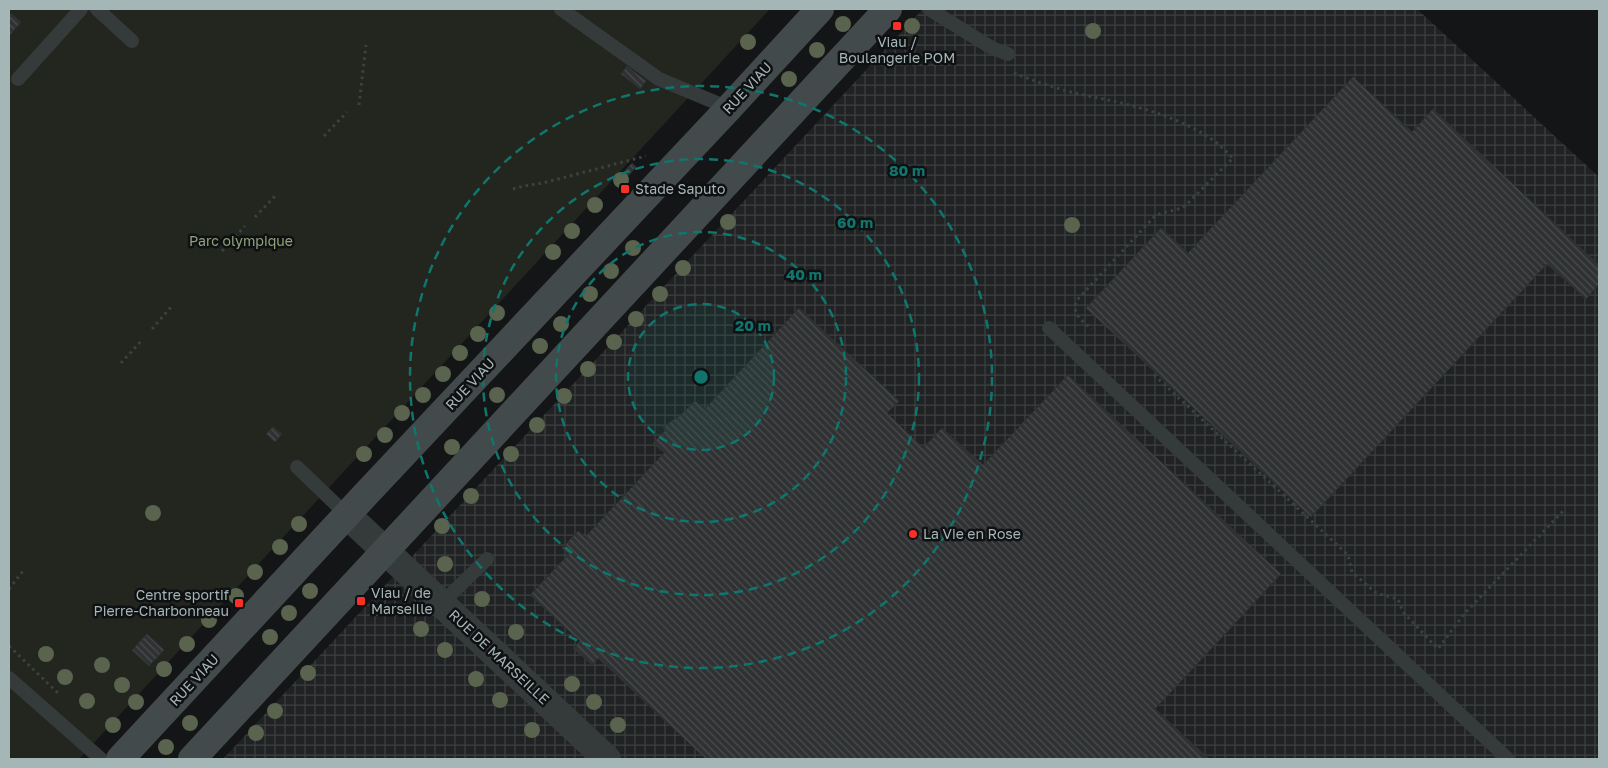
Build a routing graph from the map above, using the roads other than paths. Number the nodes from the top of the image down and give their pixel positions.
1 (81, 9) edge
2 (97, 9) edge
3 (560, 9) edge
4 (820, 9) edge
5 (888, 9) edge
6 (929, 9) edge
7 (132, 41) dead end
8 (1008, 54) dead end
9 (18, 78) dead end
10 (729, 108) junction
11 (1049, 328) dead end
12 (297, 467) dead end
13 (347, 515) junction
14 (386, 551) junction
15 (487, 559) dead end
16 (442, 604) junction
17 (9, 678) edge
18 (100, 759) edge
19 (120, 759) edge
20 (192, 759) edge
21 (608, 759) edge
22 (1508, 759) edge

1 - 9 lane
2 - 7 lane
3 - 10 lane
4 - 10 main road, RUE VIAU
5 - 14 main road
6 - 8 lane
10 - 13 main road, RUE VIAU
11 - 22 lane
12 - 13 lane
13 - 14 street, RUE DE MARSEILLE
13 - 19 main road, RUE VIAU
14 - 16 street, RUE DE MARSEILLE
14 - 20 main road
15 - 16 lane
16 - 21 street, RUE DE MARSEILLE
17 - 18 lane

